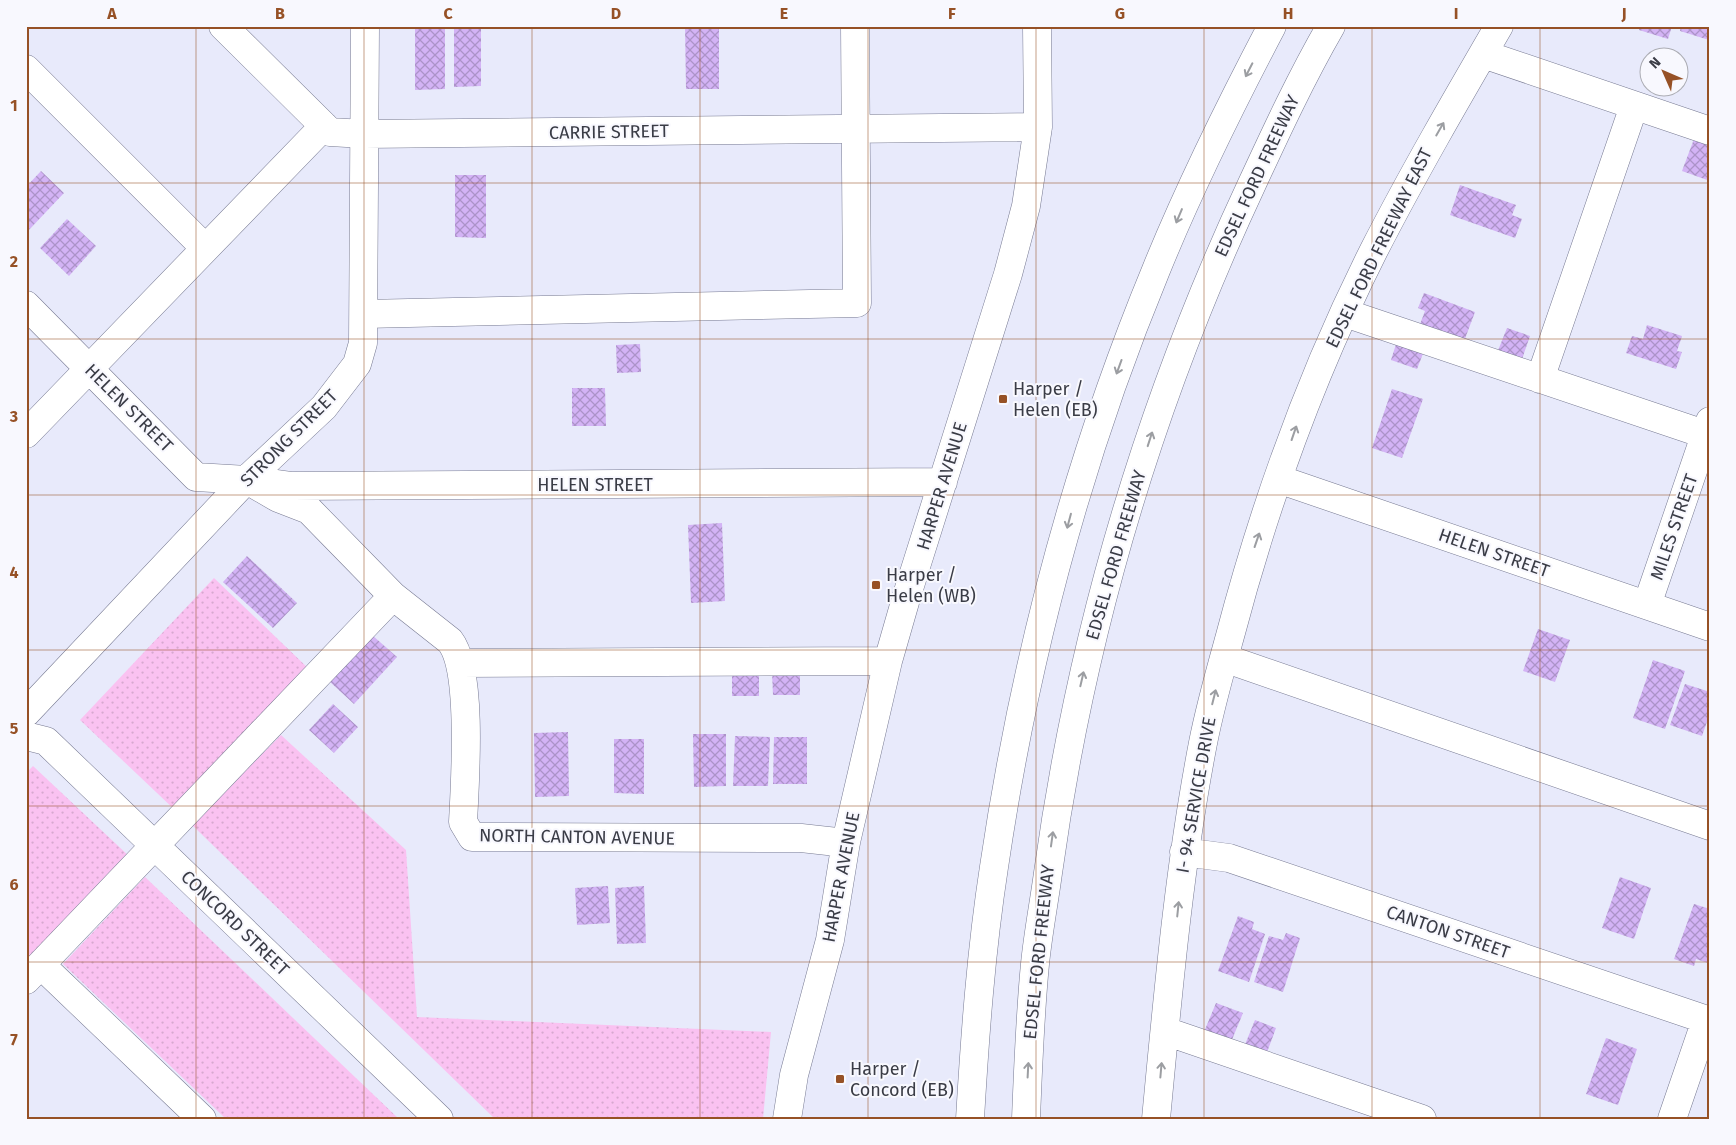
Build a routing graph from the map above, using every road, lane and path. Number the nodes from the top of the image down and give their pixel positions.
1 (223, 26) edge
2 (365, 26) edge
3 (855, 26) edge
4 (1037, 26) edge
5 (1272, 26) edge
6 (1331, 26) edge
7 (1499, 26) edge
8 (1483, 54) junction
9 (26, 69) edge
10 (1634, 106) junction
11 (324, 126) junction
12 (1038, 127) junction
13 (856, 129) junction
14 (1710, 132) edge
15 (364, 134) junction
16 (206, 248) junction
17 (26, 305) edge
18 (1345, 313) junction
19 (364, 314) junction
20 (89, 368) junction
21 (1540, 379) junction
22 (1708, 431) edge
23 (26, 434) edge
24 (1278, 479) junction
25 (246, 481) junction
26 (944, 482) junction
27 (393, 596) junction
28 (1647, 605) junction
29 (1710, 626) edge
30 (1224, 658) junction
31 (888, 661) junction
32 (460, 663) junction
33 (26, 713) edge
34 (26, 736) edge
35 (1710, 826) edge
36 (846, 843) junction
37 (154, 846) junction
38 (1184, 852) junction
39 (34, 972) edge
40 (1708, 1021) edge
41 (1165, 1031) junction
42 (202, 1119) edge
43 (439, 1119) edge
44 (787, 1119) edge
45 (970, 1119) edge
46 (1026, 1119) edge
47 (1156, 1119) edge
48 (1422, 1119) edge
49 (1672, 1119) edge

1 - 11 main road, CARRIE STREET
2 - 15 main road, STRONG STREET
3 - 13 main road
4 - 12 main road, HARPER AVENUE
5 -> 45 main road
46 -> 6 main road, EDSEL FORD FREEWAY
7 - 8 main road, EDSEL FORD FREEWAY EAST
8 - 10 main road
18 -> 8 main road, EDSEL FORD FREEWAY EAST
9 - 16 main road
10 - 14 main road
10 - 21 main road
11 - 15 main road, CARRIE STREET
11 - 16 main road
12 - 13 main road, CARRIE STREET
12 - 26 main road, HARPER AVENUE
13 - 15 main road, CARRIE STREET
13 - 19 main road
15 - 19 main road, STRONG STREET
16 - 20 main road
17 - 20 main road, HELEN STREET
18 - 21 main road
24 -> 18 main road, EDSEL FORD FREEWAY EAST
19 - 25 main road, STRONG STREET
20 - 23 main road
20 - 25 main road, HELEN STREET
21 - 22 main road
22 - 28 main road, MILES STREET
24 - 28 main road, HELEN STREET
30 -> 24 main road, I- 94 SERVICE DRIVE
25 - 26 main road, HELEN STREET
25 - 27 main road, NORTH CANTON AVENUE
25 - 33 main road, STRONG STREET
26 - 31 main road, HARPER AVENUE
27 - 32 main road, NORTH CANTON AVENUE
27 - 37 main road
28 - 29 main road, HELEN STREET
30 - 35 main road
38 -> 30 main road, I- 94 SERVICE DRIVE
31 - 32 main road
31 - 36 main road, HARPER AVENUE
32 - 36 main road, NORTH CANTON AVENUE
34 - 37 main road, CONCORD STREET
36 - 44 main road, HARPER AVENUE
37 - 39 main road
37 - 43 main road, CONCORD STREET
38 - 40 main road, CANTON STREET
41 -> 38 main road, I- 94 SERVICE DRIVE
39 - 42 main road
40 - 49 main road
47 -> 41 main road, I- 94 SERVICE DRIVE
41 - 48 main road

